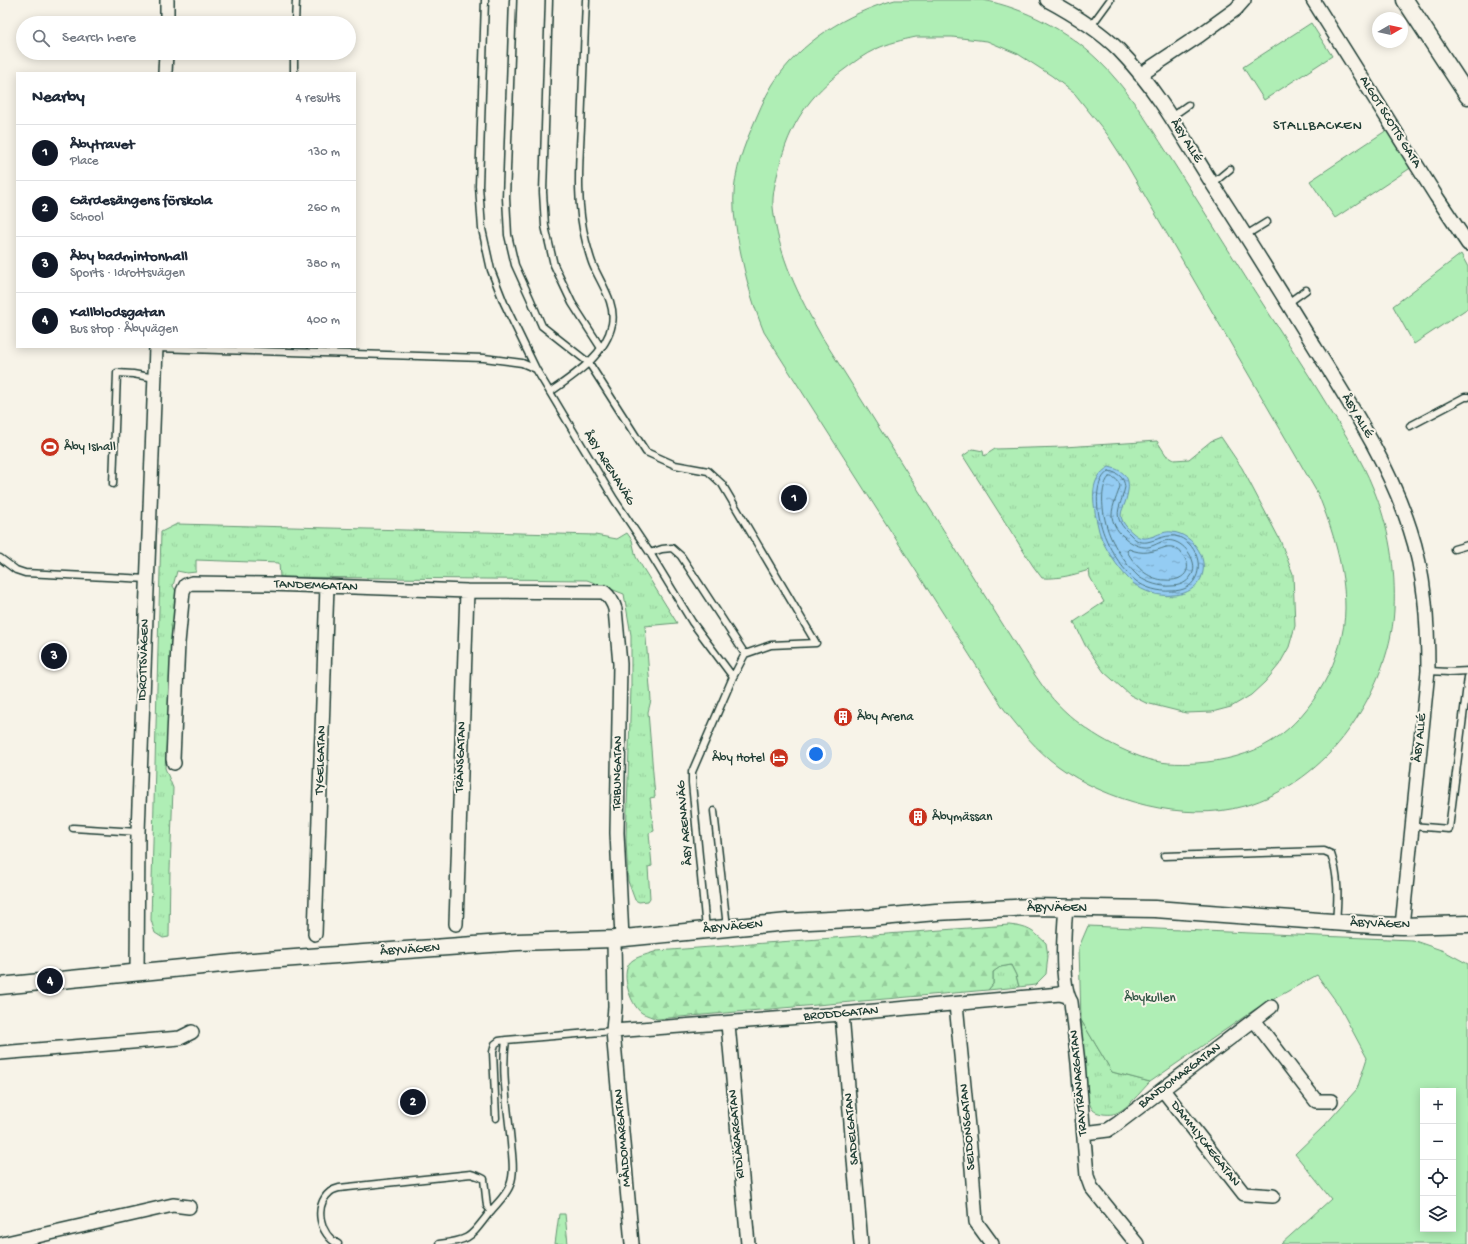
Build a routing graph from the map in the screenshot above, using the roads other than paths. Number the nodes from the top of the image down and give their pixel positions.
1 (167, 0) edge
2 (296, 0) edge
3 (485, 0) edge
4 (513, 0) edge
5 (549, 0) edge
6 (586, 0) edge
7 (1047, 0) edge
8 (1110, 0) edge
9 (1244, 0) edge
10 (1313, 0) edge
11 (1405, 0) edge
12 (167, 16) edge
13 (295, 16) edge
14 (1092, 26) junction
15 (166, 60) edge
16 (294, 60) edge
17 (165, 72) edge
18 (294, 72) edge
19 (1140, 75) junction
20 (1468, 96) edge
21 (1188, 105) dead end
22 (1171, 117) junction
23 (1230, 169) dead end
24 (1212, 184) junction
25 (1267, 222) dead end
26 (1246, 235) junction
27 (1468, 244) edge
28 (1306, 290) dead end
29 (1288, 303) junction
30 (156, 348) edge
31 (220, 348) edge
32 (600, 348) junction
33 (284, 349) edge
34 (589, 363) junction
35 (536, 369) junction
36 (155, 378) junction
37 (550, 392) junction
38 (1468, 397) edge
39 (1410, 426) dead end
40 (113, 484) dead end
41 (1468, 545) edge
42 (1454, 549) dead end
43 (650, 553) junction
44 (0, 558) edge
45 (148, 579) junction
46 (327, 586) junction
47 (467, 591) junction
48 (615, 609) joint
49 (745, 654) junction
50 (1468, 670) edge
51 (1428, 671) junction
52 (1468, 676) edge
53 (733, 677) junction
54 (1460, 739) junction
55 (1468, 740) edge
56 (174, 763) dead end
57 (714, 811) dead end
58 (1411, 826) junction
59 (73, 828) dead end
60 (138, 832) junction
61 (1164, 856) dead end
62 (1066, 908) junction
63 (1336, 922) junction
64 (456, 924) dead end
65 (1468, 924) edge
66 (1402, 926) junction
67 (727, 927) junction
68 (706, 929) junction
69 (315, 934) dead end
70 (618, 938) junction
71 (137, 973) junction
72 (0, 986) edge
73 (1068, 996) junction
74 (956, 1004) junction
75 (1271, 1007) dead end
76 (842, 1014) junction
77 (1254, 1020) junction
78 (728, 1024) junction
79 (613, 1031) junction
80 (192, 1032) dead end
81 (506, 1040) junction
82 (0, 1052) edge
83 (1163, 1090) junction
84 (1331, 1100) dead end
85 (496, 1118) dead end
86 (1084, 1133) junction
87 (1273, 1196) dead end
88 (189, 1207) dead end
89 (491, 1211) junction
90 (2, 1244) edge
91 (338, 1244) edge
92 (439, 1244) edge
93 (632, 1244) edge
94 (748, 1244) edge
95 (861, 1244) edge
96 (992, 1244) edge
97 (1137, 1244) edge

1 - 12 street
2 - 13 lane
3 - 35 lane, ÅBY ARENAVÄG
4 - 34 lane
5 - 32 lane
6 - 32 lane
7 - 14 street, ÅBY ALLÉ
8 - 14 lane
9 - 19 street
10 - 27 street, ALGOT SCOTTS GATA
11 - 20 street
14 - 19 street, ÅBY ALLÉ
15 - 17 street
16 - 18 lane
19 - 22 street, ÅBY ALLÉ
21 - 22 lane
22 - 24 street, ÅBY ALLÉ
23 - 24 lane
24 - 26 street, ÅBY ALLÉ
25 - 26 lane
26 - 29 street, ÅBY ALLÉ
28 - 29 lane
29 - 51 street, ÅBY ALLÉ
30 - 36 street, IDROTTSVÄGEN
31 - 33 lane
32 - 34 lane
33 - 35 lane
34 - 37 lane
34 - 49 lane
35 - 37 lane, ÅBY ARENAVÄG
36 - 40 lane
36 - 45 street, IDROTTSVÄGEN
37 - 43 lane, ÅBY ARENAVÄG
38 - 39 lane
41 - 42 lane
43 - 49 lane
43 - 53 lane, ÅBY ARENAVÄG
44 - 45 lane
45 - 60 street, IDROTTSVÄGEN
46 - 47 street, TANDEMGATAN
46 - 56 street, TANDEMGATAN
46 - 69 street, TYGELGATAN
47 - 48 street, TANDEMGATAN
47 - 64 street, TRÄNSGATAN
48 - 70 street, TRIBUNGATAN
49 - 53 lane
50 - 51 lane
51 - 58 street, ÅBY ALLÉ
52 - 54 lane
53 - 68 lane, ÅBY ARENAVÄG
54 - 55 lane
54 - 58 lane
57 - 67 lane
58 - 66 street, ÅBY ALLÉ
59 - 60 lane
60 - 71 street, IDROTTSVÄGEN
61 - 63 lane
62 - 63 street, ÅBYVÄGEN
62 - 67 street, ÅBYVÄGEN
62 - 73 street, TRAVTRÄNARGATAN
63 - 66 street, ÅBYVÄGEN
65 - 66 street, ÅBYVÄGEN
67 - 68 street, ÅBYVÄGEN
68 - 70 street, ÅBYVÄGEN
70 - 71 street, ÅBYVÄGEN
70 - 79 street, MÅLDOMARGATAN
71 - 72 street, ÅBYVÄGEN
73 - 74 street, BRODDGATAN
73 - 86 street, TRAVTRÄNARGATAN
74 - 76 street, BRODDGATAN
74 - 96 street, SELDONSGATAN
75 - 77 street, BANDOMARGATAN
76 - 78 street, BRODDGATAN
76 - 95 street, SADELGATAN
77 - 83 street, BANDOMARGATAN
77 - 84 street
78 - 79 street, BRODDGATAN
78 - 94 street, RIDLÄRARGATAN
79 - 81 lane
79 - 93 street, MÅLDOMARGATAN
80 - 82 street
81 - 85 lane
81 - 89 lane
83 - 86 street, BANDOMARGATAN
83 - 87 street, DAMMLYCKEGATAN
86 - 97 street, TRAVTRÄNARGATAN
88 - 90 street
89 - 91 lane
89 - 92 lane

